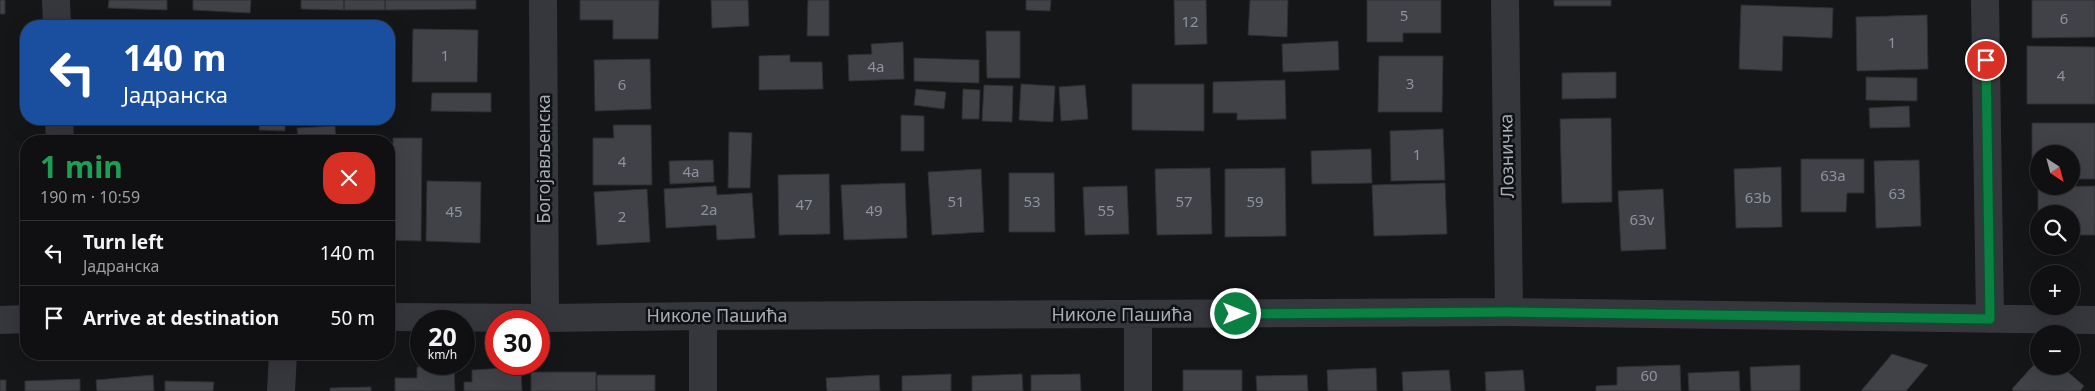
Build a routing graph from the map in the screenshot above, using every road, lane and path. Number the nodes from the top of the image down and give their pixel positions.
1 (56, 0) edge
2 (544, 0) edge
3 (1505, 0) edge
4 (1985, 0) edge
5 (57, 20) edge
6 (545, 310) edge
7 (1509, 312) junction
8 (1138, 315) junction
9 (704, 316) junction
10 (395, 318) edge
11 (485, 318) edge
12 (550, 318) edge
13 (20, 319) edge
14 (1990, 319) junction
15 (0, 320) edge
16 (2095, 320) edge
17 (282, 360) edge
18 (281, 391) edge
19 (703, 391) edge
20 (1138, 391) edge

1 - 5 street
2 - 6 street, Богојављенска
3 - 7 street, Лозничка
4 - 14 street
7 - 8 street, Николе Пашића
7 - 14 street, Николе Пашића
8 - 9 street, Николе Пашића
8 - 20 street
9 - 12 street, Николе Пашића
9 - 19 street
10 - 11 street, Николе Пашића
13 - 15 street
14 - 16 street, Николе Пашића
17 - 18 street

